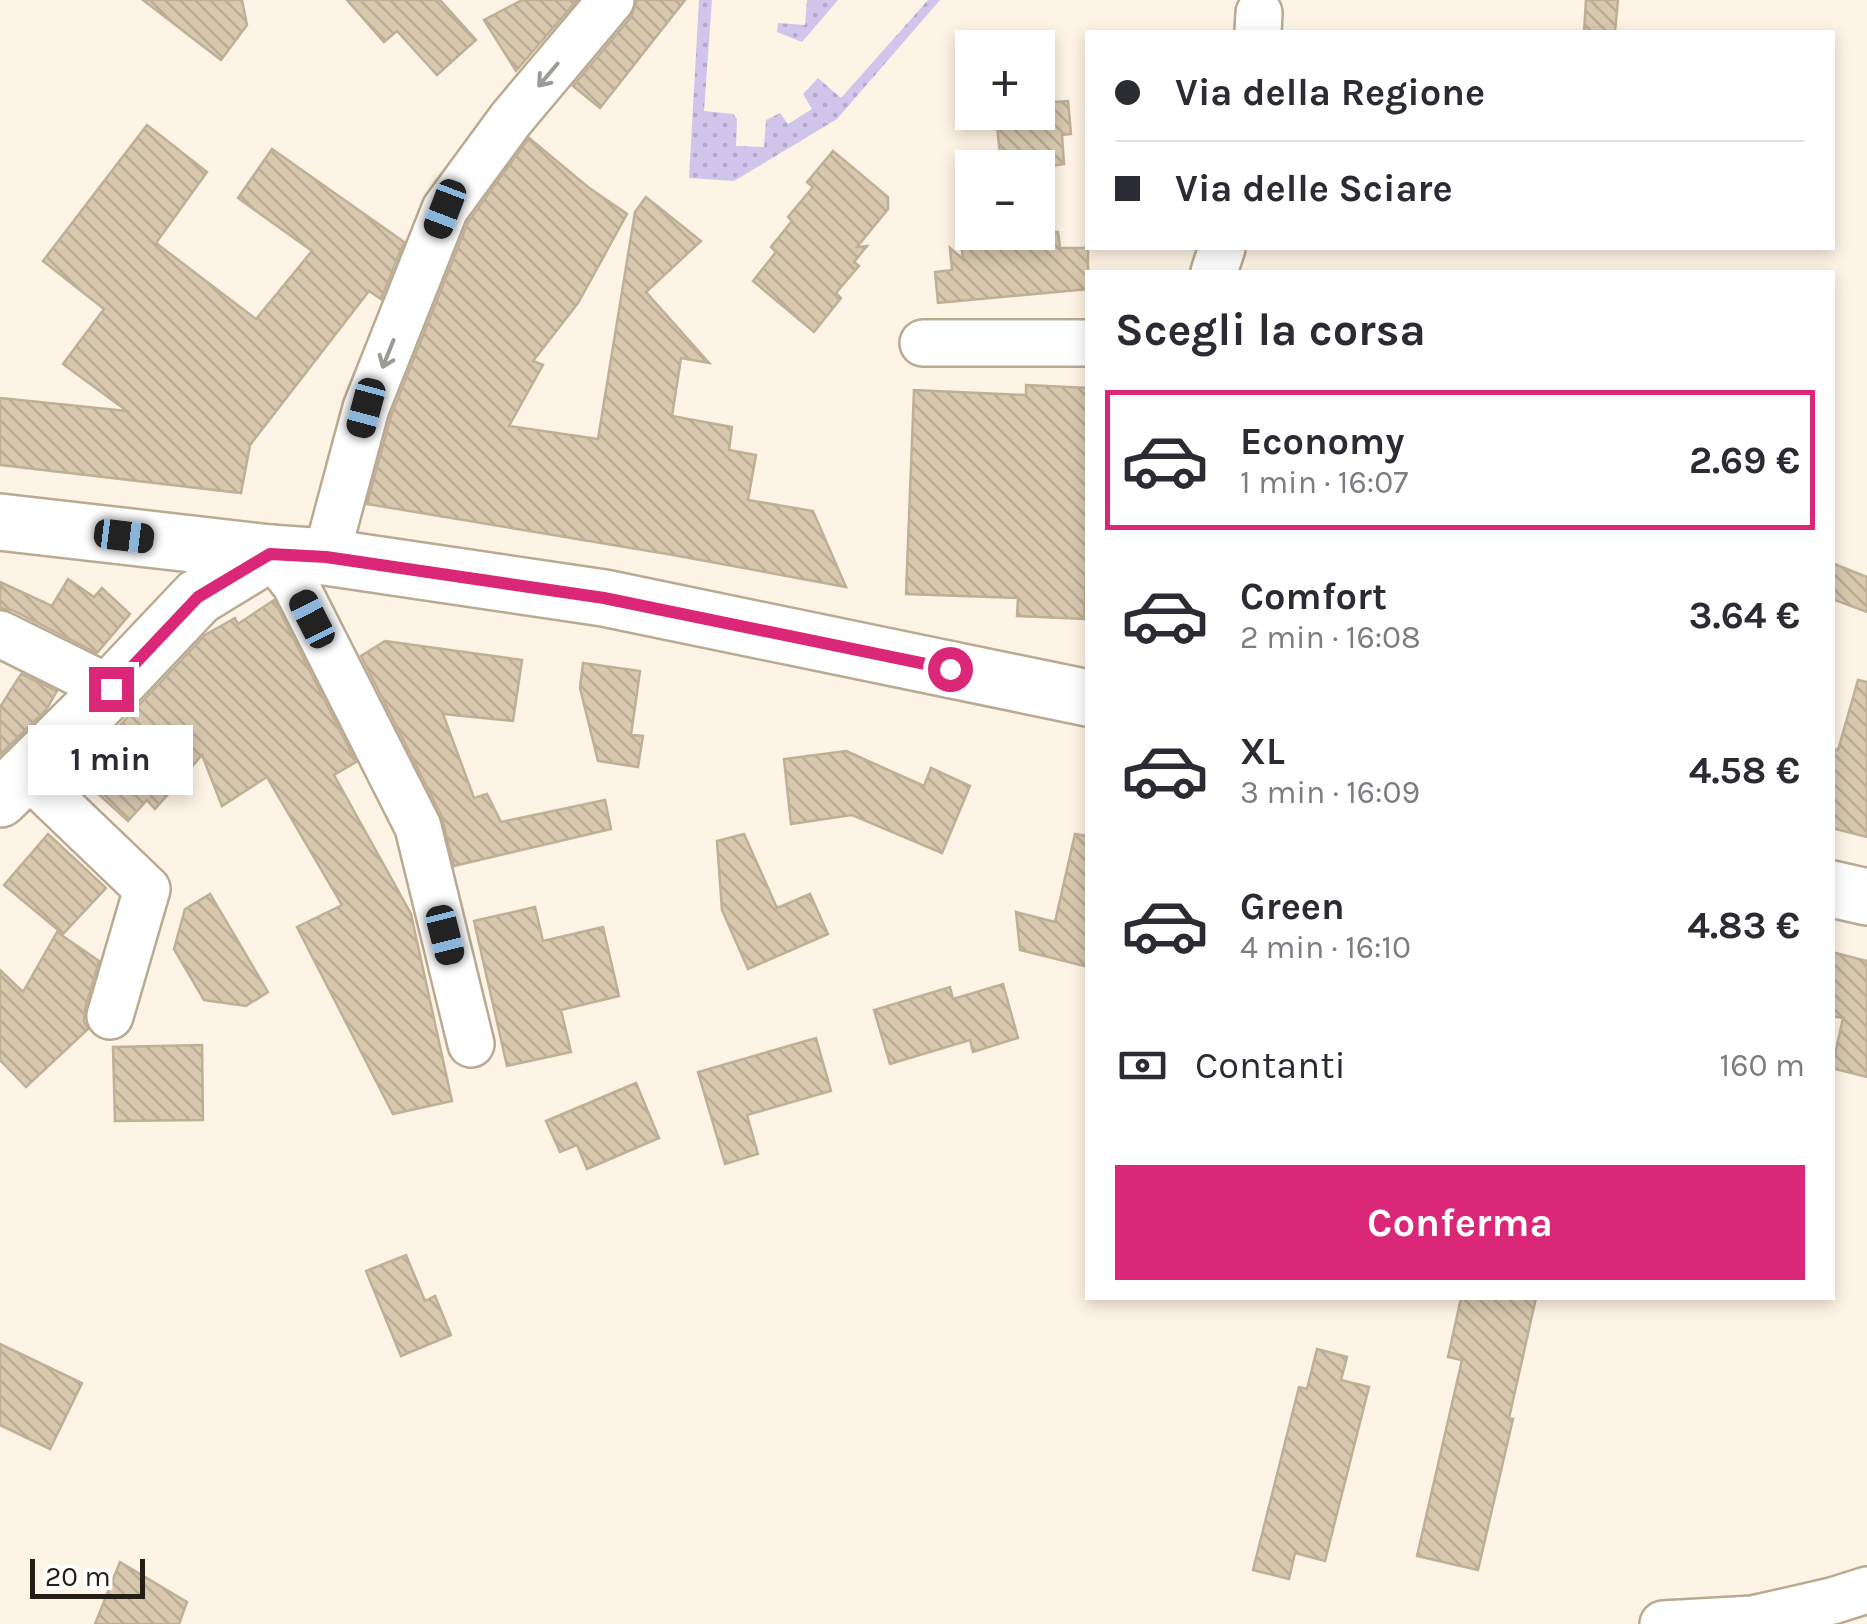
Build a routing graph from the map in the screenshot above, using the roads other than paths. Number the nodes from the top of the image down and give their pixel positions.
1 (610, 0) edge
2 (922, 342) dead end
3 (1085, 343) edge
4 (0, 522) edge
5 (270, 554) junction
6 (326, 557) junction
7 (0, 634) edge
8 (111, 689) junction
9 (1085, 697) edge
10 (13, 786) edge
11 (1835, 889) edge
12 (1867, 897) edge
13 (110, 1016) dead end
14 (471, 1044) dead end
15 (1867, 1590) edge
16 (1662, 1624) edge

1 -> 6 street
2 - 3 street
4 - 5 main road
5 - 6 main road
5 - 8 main road
5 - 14 street
6 - 9 main road
7 - 8 street
8 - 10 main road
10 - 13 street
11 - 12 main road
15 - 16 street

